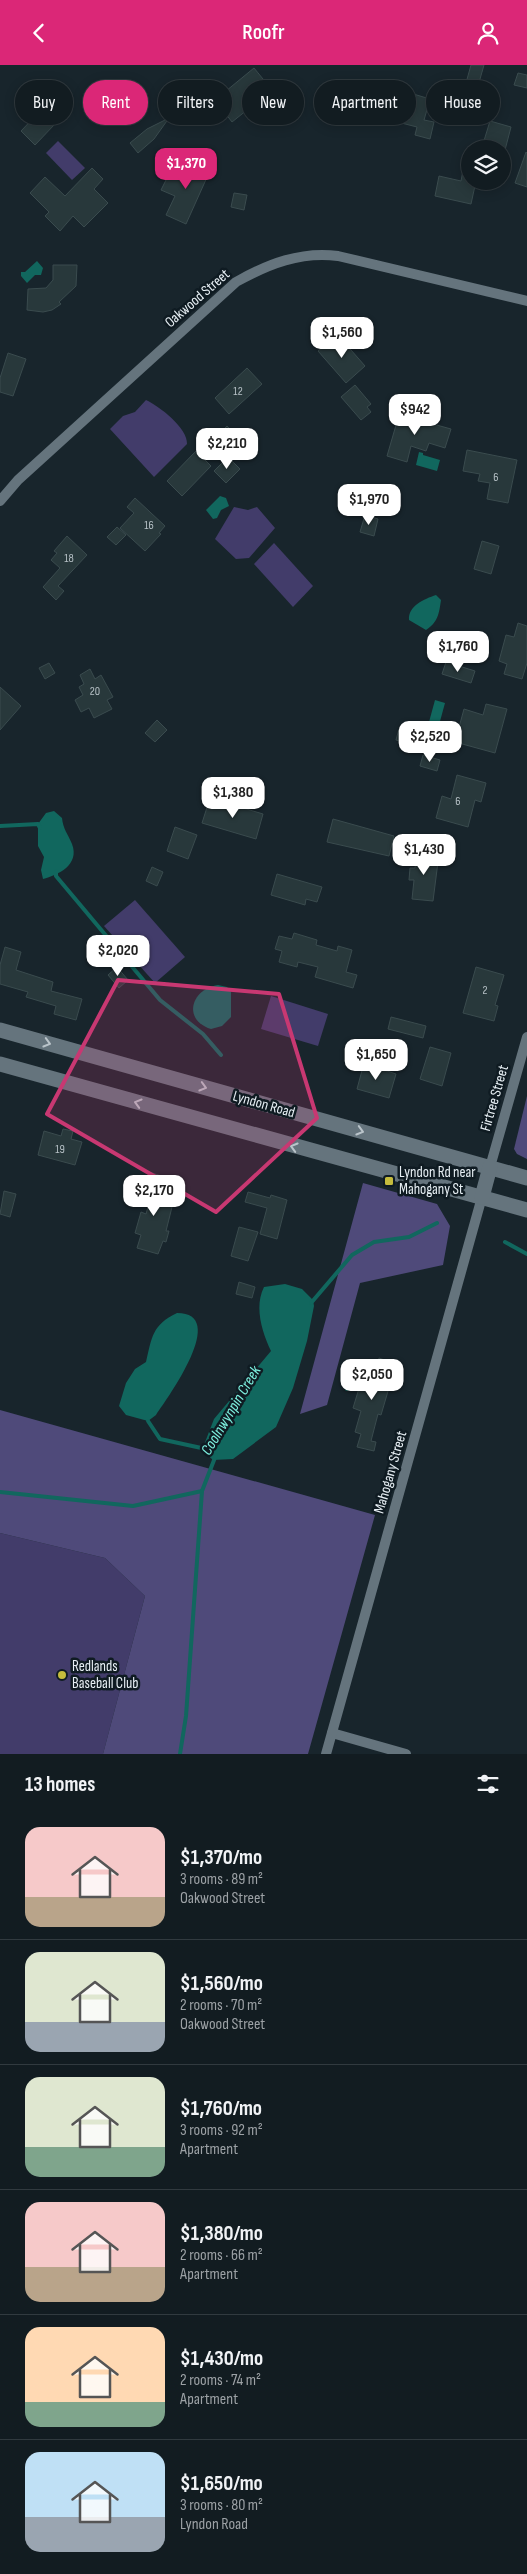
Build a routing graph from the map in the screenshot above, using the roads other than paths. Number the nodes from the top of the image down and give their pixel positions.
1 (527, 301) edge
2 (0, 501) edge
3 (0, 1030) edge
4 (527, 1037) edge
5 (0, 1064) edge
6 (490, 1167) junction
7 (527, 1178) edge
8 (482, 1197) junction
9 (527, 1210) edge
10 (332, 1733) junction
11 (326, 1754) edge
12 (406, 1754) edge

1 - 2 street, Oakwood Street
3 -> 6 main road, Lyndon Road
4 - 6 street, Firtree Street
8 -> 5 main road
6 - 7 main road, Lyndon Road
6 - 8 main road
8 - 9 main road
8 - 10 street, Mahogany Street
10 - 11 street, Mahogany Street
10 - 12 street

